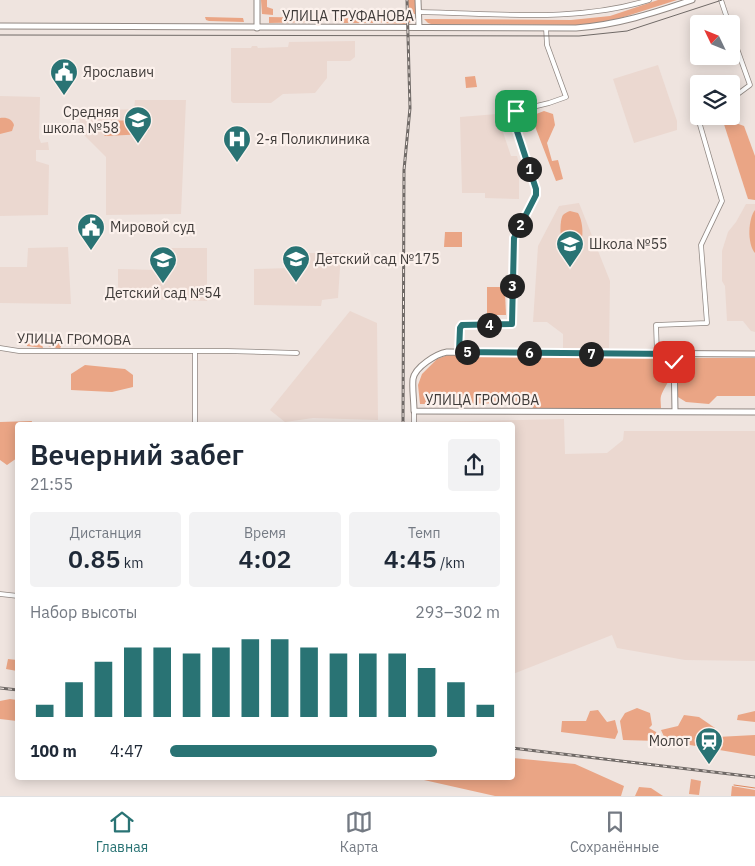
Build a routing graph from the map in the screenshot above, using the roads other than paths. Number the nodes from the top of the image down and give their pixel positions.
1 (257, 0) edge
2 (418, 0) edge
3 (649, 0) edge
4 (692, 0) edge
5 (721, 0) edge
6 (419, 12) junction
7 (725, 15) edge
8 (0, 26) edge
9 (258, 28) junction
10 (419, 28) junction
11 (546, 28) junction
12 (740, 57) edge
13 (740, 92) edge
14 (700, 125) edge
15 (0, 348) edge
16 (195, 352) junction
17 (459, 352) junction
18 (297, 353) dead end
19 (657, 354) junction
20 (674, 354) junction
21 (755, 354) edge
22 (414, 411) junction
23 (675, 411) junction
24 (755, 412) edge
25 (195, 422) edge
26 (414, 422) edge
27 (0, 594) edge
28 (15, 596) edge

1 - 9 street
2 - 6 street
3 - 6 street
4 - 11 street, УЛИЦА ТРУФАНОВА
5 - 7 street
6 - 10 street
8 - 9 street, УЛИЦА ТРУФАНОВА
9 - 10 street, УЛИЦА ТРУФАНОВА
10 - 11 street, УЛИЦА ТРУФАНОВА
11 - 17 street
12 - 13 street
14 - 19 street
15 - 16 street, УЛИЦА ГРОМОВА
16 - 18 street, УЛИЦА ГРОМОВА
16 - 25 street
17 - 19 street, УЛИЦА ГРОМОВА
17 - 22 street, УЛИЦА ГРОМОВА
19 - 20 street, УЛИЦА ГРОМОВА
20 - 21 street, УЛИЦА ГРОМОВА
20 - 23 street
22 - 23 street, УЛИЦА ГРОМОВА
22 - 26 street
23 - 24 street, УЛИЦА ГРОМОВА
27 - 28 street

